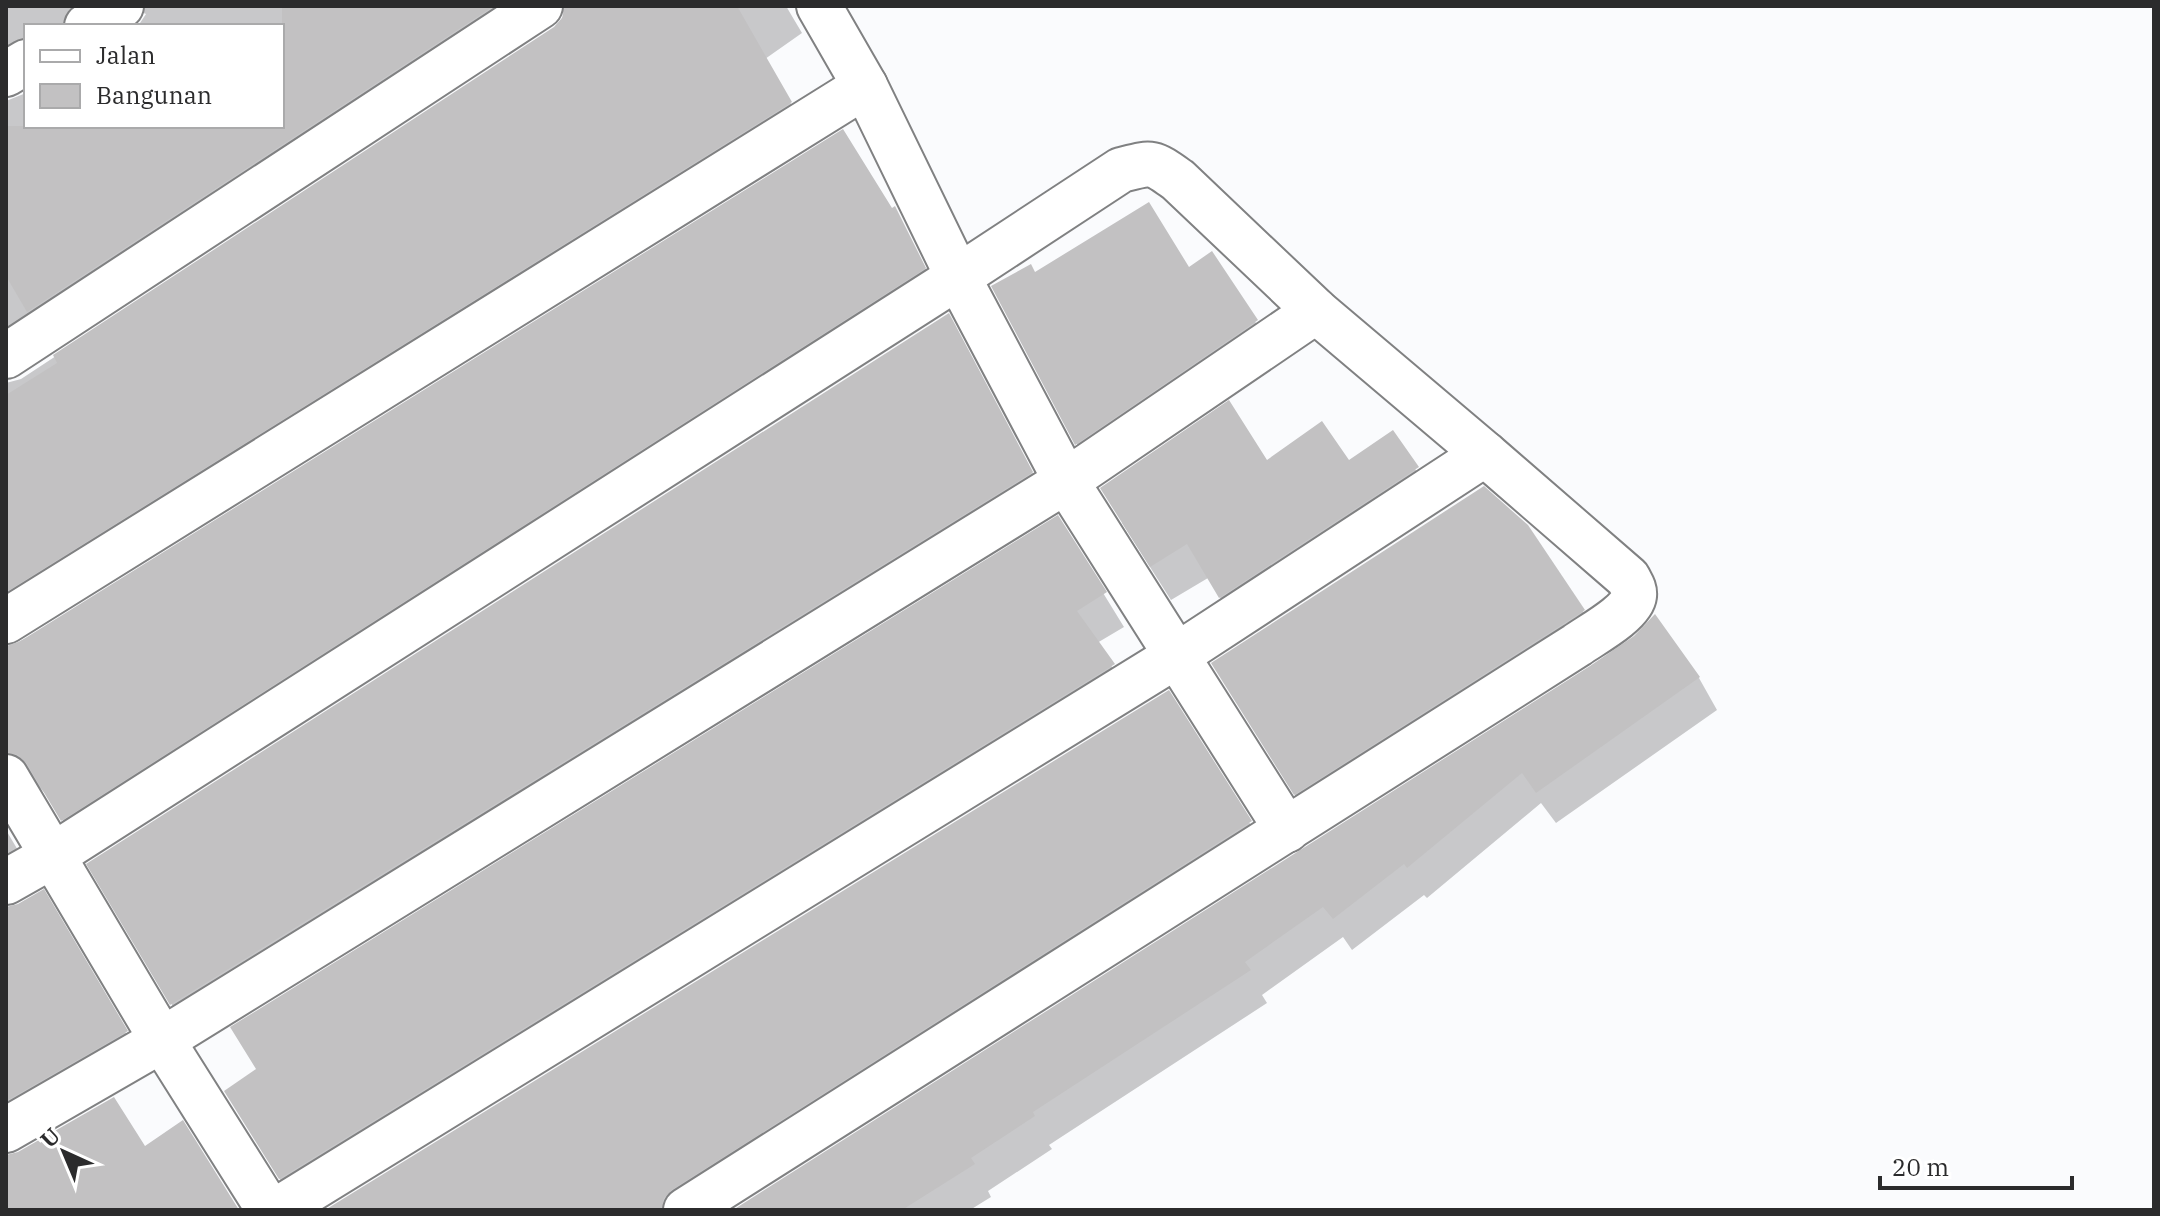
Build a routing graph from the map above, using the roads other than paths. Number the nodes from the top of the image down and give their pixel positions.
1 (121, 6) edge
2 (540, 6) edge
3 (819, 6) edge
4 (90, 24) edge
5 (24, 63) edge
6 (6, 74) edge
7 (865, 86) junction
8 (958, 277) junction
9 (1316, 311) junction
10 (6, 356) edge
11 (1485, 454) junction
12 (1066, 481) junction
13 (6, 621) edge
14 (1176, 656) junction
15 (6, 777) edge
16 (1287, 830) junction
17 (52, 856) junction
18 (6, 882) edge
19 (162, 1040) junction
20 (6, 1130) edge
21 (269, 1210) edge
22 (277, 1210) edge
23 (686, 1210) edge

1 - 4 street
2 - 10 street
3 - 7 street
5 - 6 street
7 - 8 street
7 - 13 street
8 - 9 street
8 - 12 street
8 - 17 street
9 - 11 street
9 - 12 street
11 - 14 street
11 - 16 street
12 - 14 street
12 - 19 street
14 - 16 street
14 - 22 street
15 - 17 street
16 - 23 street
17 - 18 street
17 - 19 street
19 - 20 street
19 - 21 street

